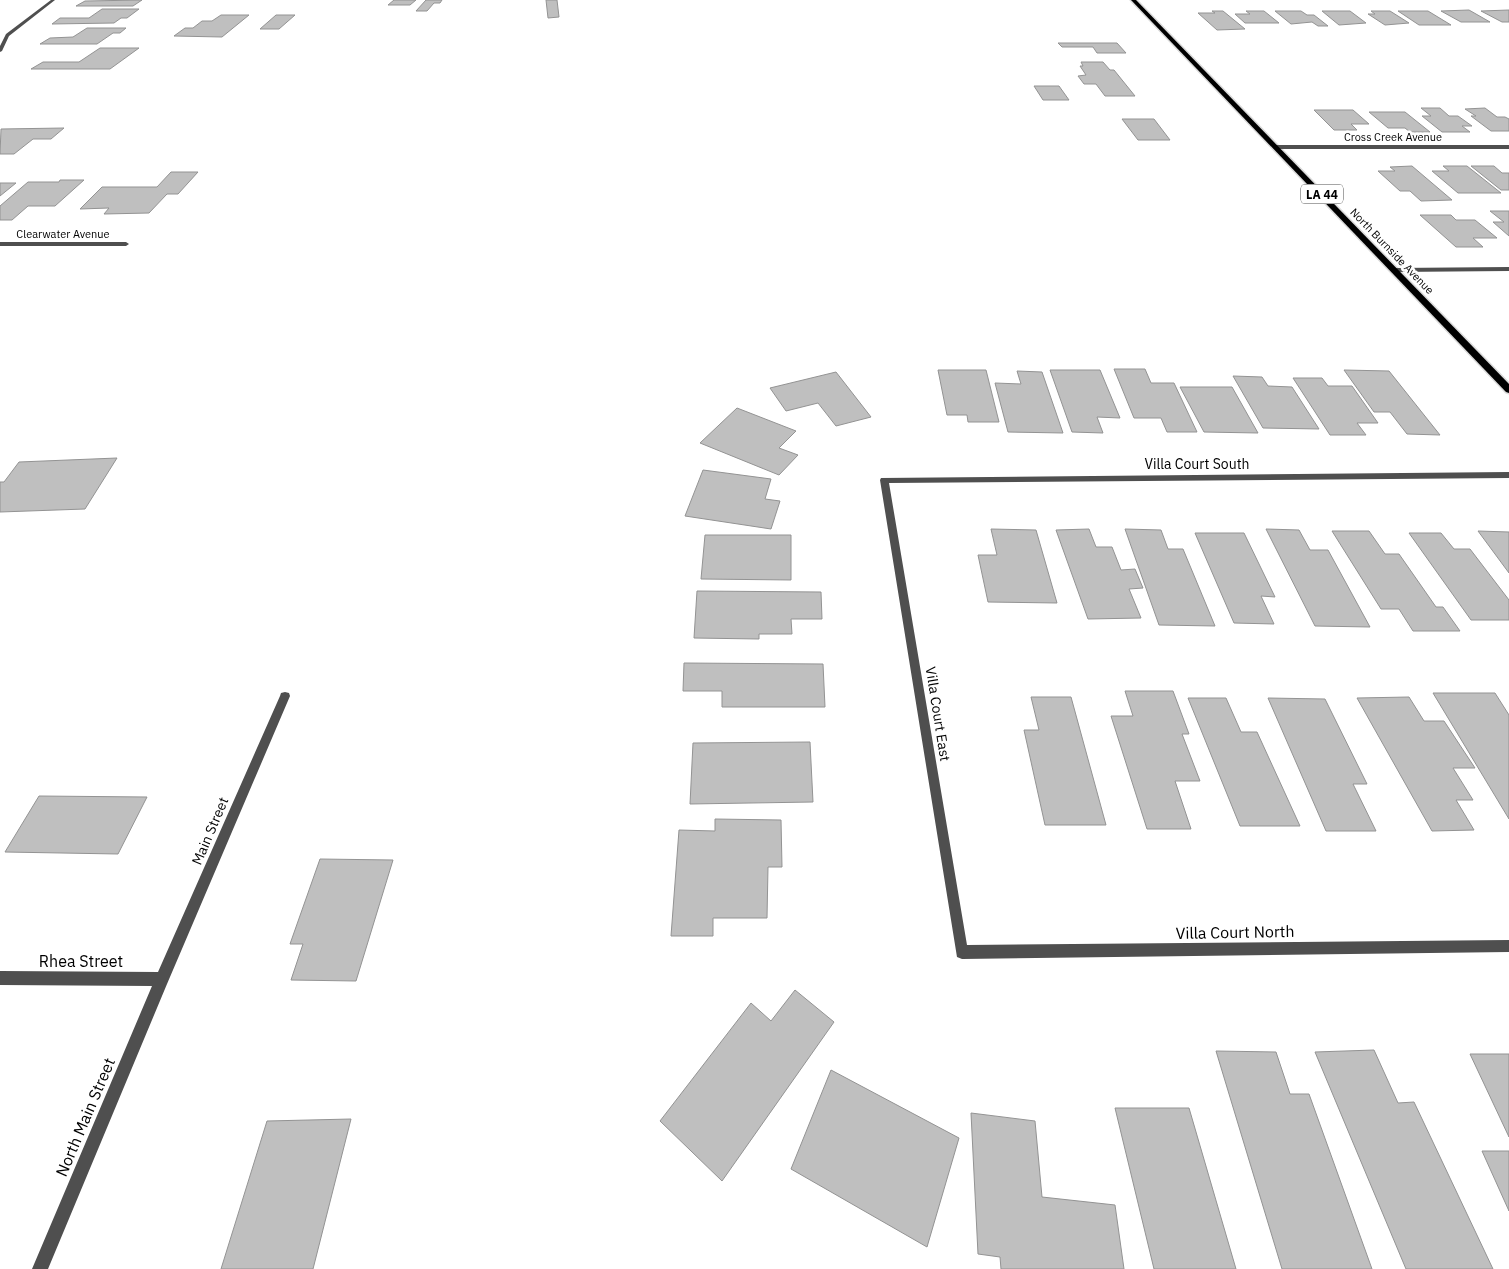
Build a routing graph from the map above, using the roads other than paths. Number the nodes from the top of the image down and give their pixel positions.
1 (53, 0) edge
2 (1133, 0) edge
3 (0, 51) edge
4 (1276, 147) junction
5 (1509, 147) edge
6 (0, 244) edge
7 (126, 244) dead end
8 (1509, 269) edge
9 (1396, 270) junction
10 (1509, 390) edge
11 (1509, 475) edge
12 (884, 480) joint
13 (285, 696) dead end
14 (1509, 946) edge
15 (962, 952) joint
16 (0, 978) edge
17 (162, 979) junction
18 (40, 1269) edge

1 - 3 street
2 - 4 main road, North Burnside Avenue / LA 44
4 - 5 street, Cross Creek Avenue
4 - 9 main road, North Burnside Avenue / LA 44
6 - 7 street, Clearwater Avenue
8 - 9 street
9 - 10 main road, North Burnside Avenue / LA 44
11 - 12 street, Villa Court South
12 - 15 street, Villa Court East
13 - 17 street, Main Street
14 - 15 street, Villa Court North
16 - 17 street, Rhea Street
17 - 18 street, North Main Street

